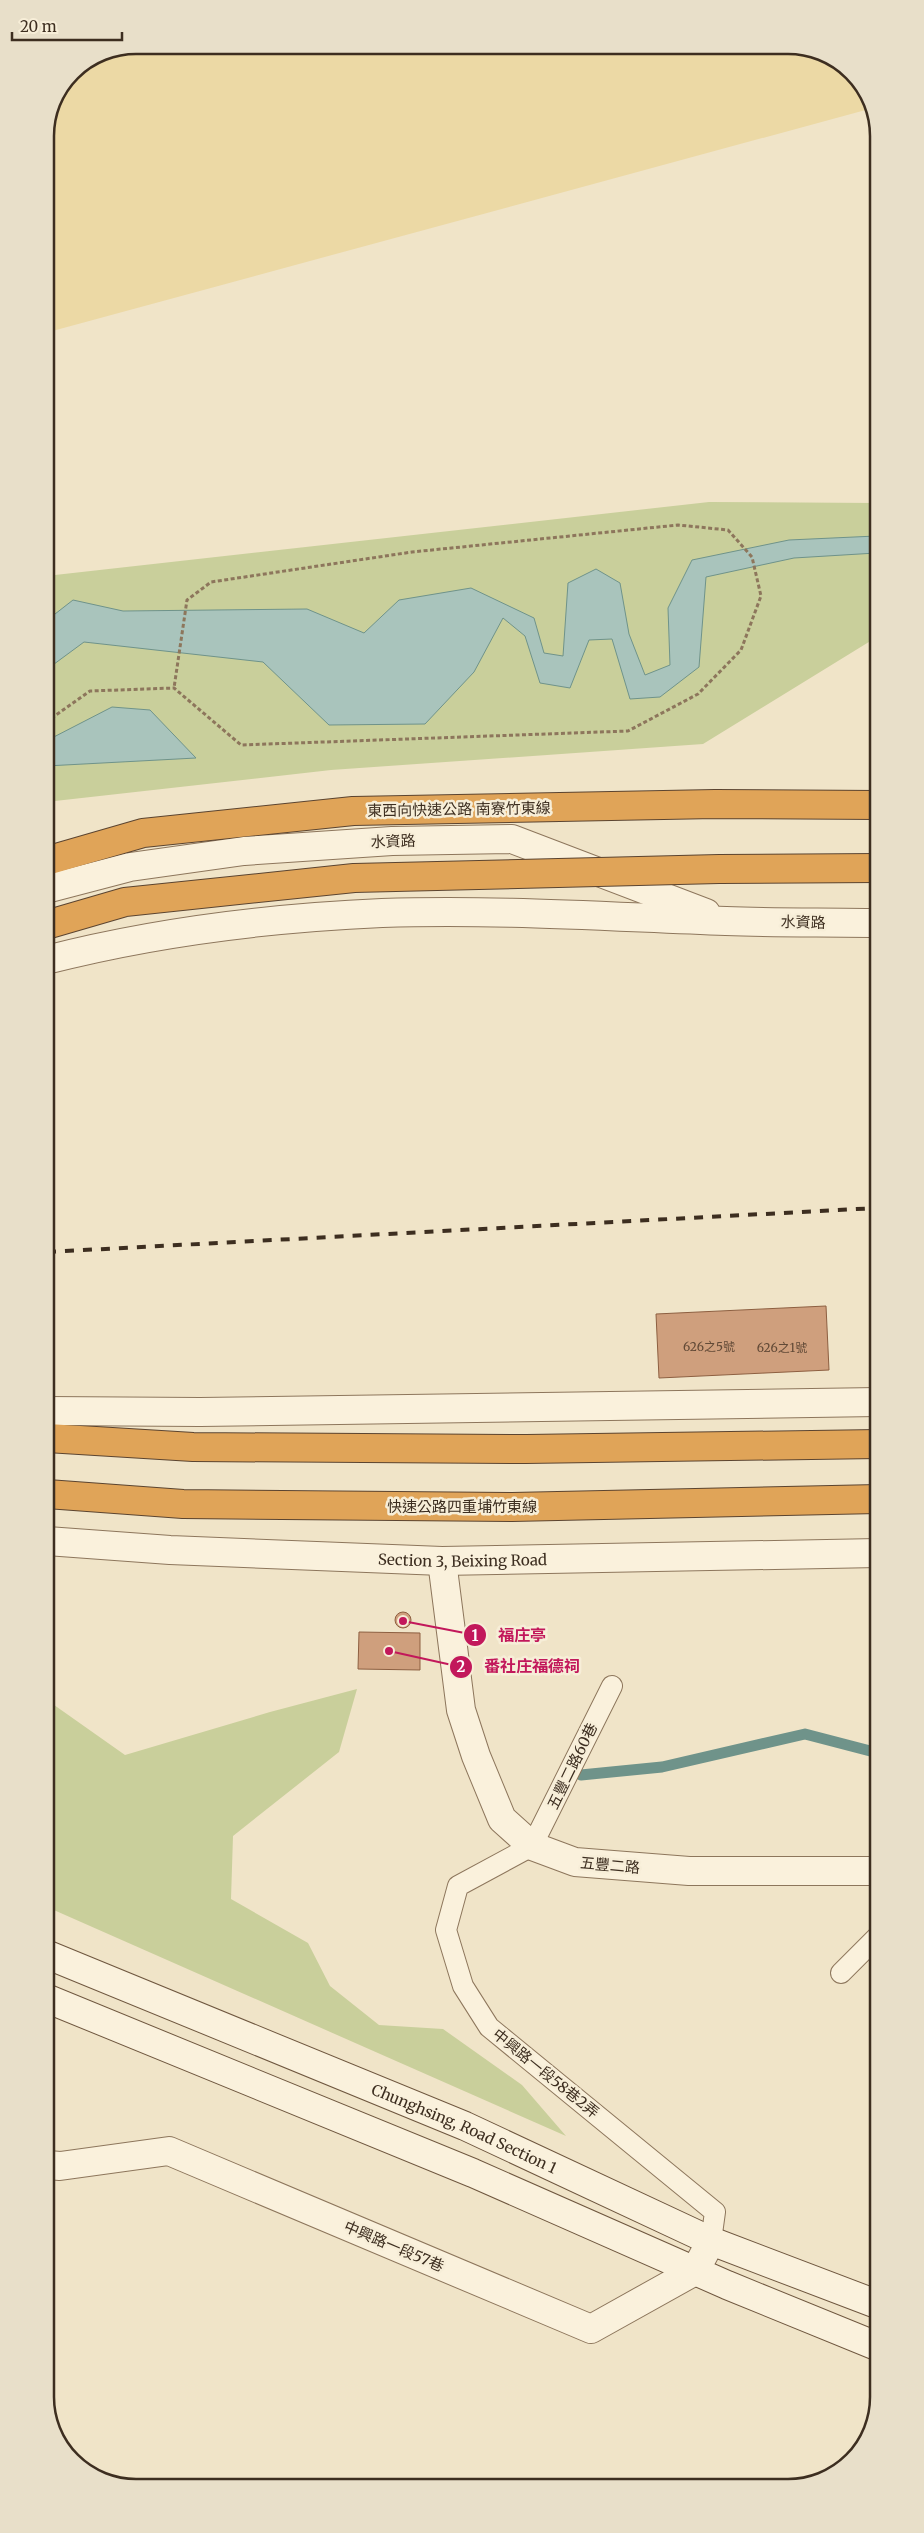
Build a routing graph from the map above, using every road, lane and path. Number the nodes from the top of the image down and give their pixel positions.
1 (174, 688) junction
2 (54, 716) edge
3 (870, 805) edge
4 (54, 859) edge
5 (870, 868) edge
6 (54, 887) edge
7 (728, 921) junction
8 (870, 923) edge
9 (54, 924) edge
10 (54, 958) edge
11 (870, 1402) edge
12 (54, 1411) edge
13 (54, 1438) edge
14 (870, 1444) edge
15 (54, 1495) edge
16 (870, 1499) edge
17 (54, 1542) edge
18 (870, 1553) edge
19 (442, 1561) junction
20 (612, 1686) dead end
21 (532, 1846) junction
22 (870, 1872) edge
23 (870, 1944) edge
24 (54, 1957) edge
25 (841, 1973) dead end
26 (54, 2001) edge
27 (54, 2166) edge
28 (711, 2241) junction
29 (695, 2271) junction
30 (870, 2302) edge
31 (870, 2343) edge

1 - 1 path
1 - 2 path
3 - 4 highway, 東西向快速公路 南寮竹東線
5 - 9 highway, bridge
6 - 7 street, 水資路
7 - 8 street, 水資路
7 - 10 street, 水資路
11 - 12 street
13 - 14 highway
15 - 16 highway, 快速公路四重埔竹東線
17 - 19 street, Section 3, Beixing Road
18 - 19 street, Section 3, Beixing Road
19 - 21 street, 五豐二路
20 - 21 lane, 五豐二路60巷
21 - 22 street, 五豐二路
21 - 28 lane, 中興路一段58巷2弄
23 - 25 lane
24 - 28 street, Chunghsing, Road Section 1
26 - 29 street
27 - 29 street, 中興路一段57巷
28 - 29 street
28 - 30 street, Chunghsing, Road Section 1
29 - 31 street

